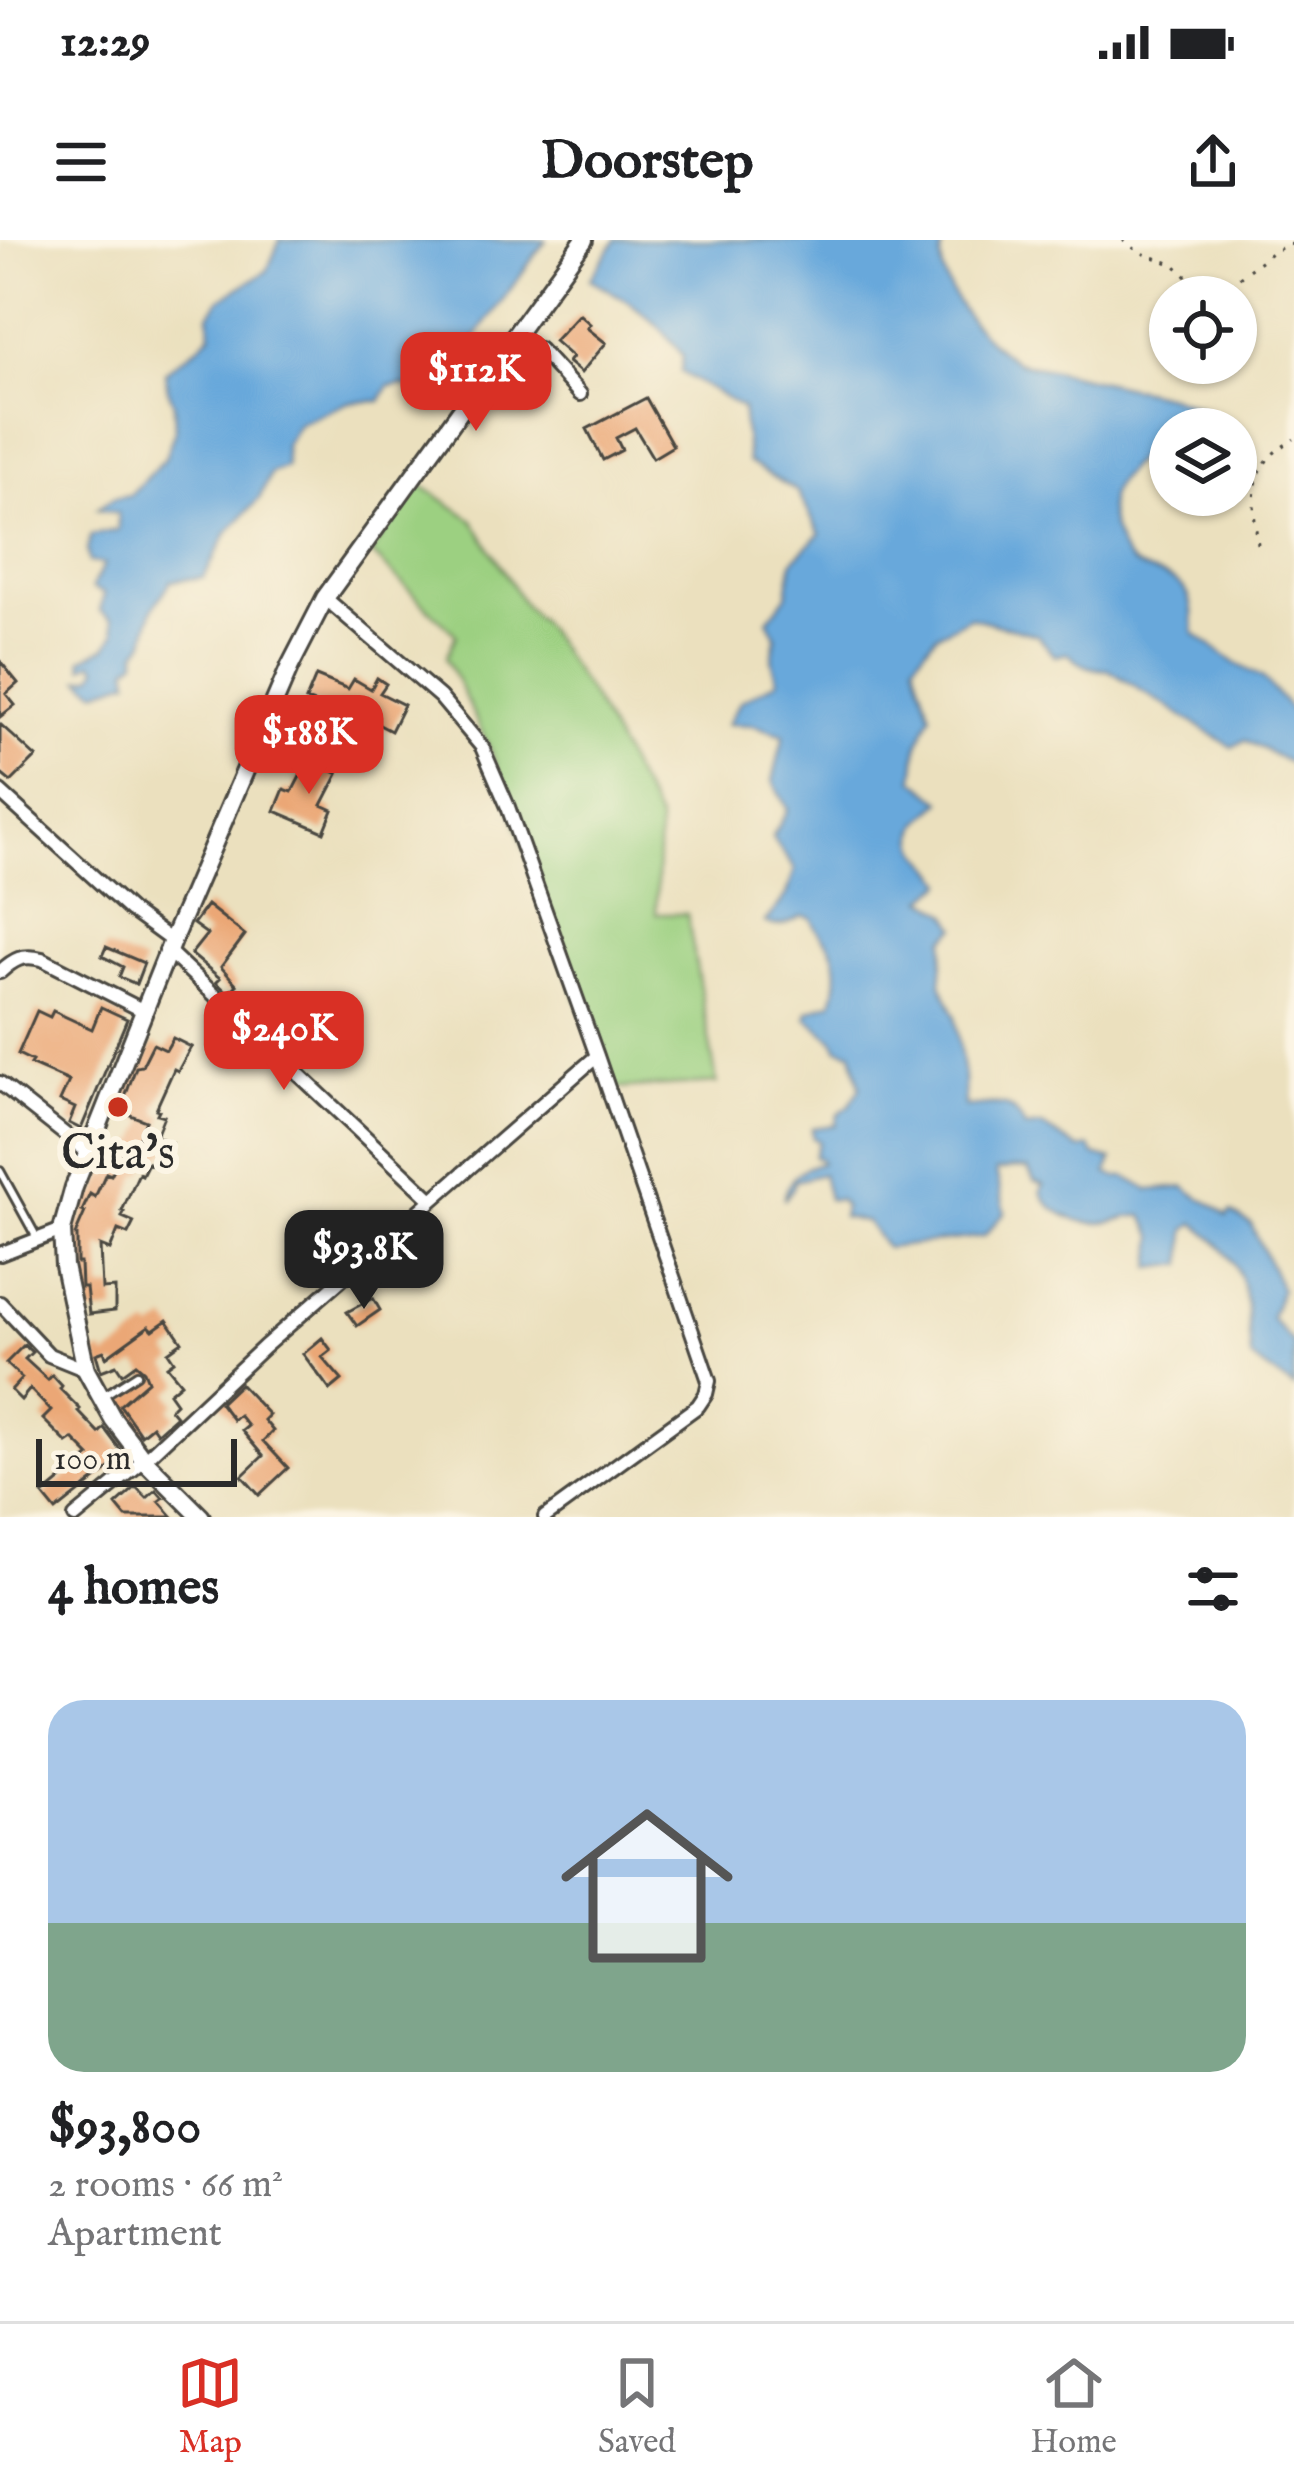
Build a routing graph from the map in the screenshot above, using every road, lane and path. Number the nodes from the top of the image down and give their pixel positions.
1 (584, 240) edge
2 (1124, 240) edge
3 (1294, 243) edge
4 (507, 346) junction
5 (580, 394) dead end
6 (1294, 439) edge
7 (1258, 544) dead end
8 (325, 598) junction
9 (0, 792) edge
10 (171, 946) junction
11 (0, 972) edge
12 (144, 1011) junction
13 (597, 1056) junction
14 (0, 1082) edge
15 (86, 1151) junction
16 (0, 1172) edge
17 (432, 1200) junction
18 (62, 1229) junction
19 (39, 1241) junction
20 (0, 1254) edge
21 (0, 1304) edge
22 (86, 1370) junction
23 (137, 1374) dead end
24 (100, 1398) junction
25 (144, 1460) junction
26 (75, 1517) edge
27 (200, 1517) edge
28 (544, 1517) edge

1 - 4 main road
2 - 3 path
4 - 5 street
4 - 8 main road
6 - 7 path
8 - 10 main road
8 - 13 street
9 - 10 street
10 - 12 main road
10 - 17 street
11 - 12 street
12 - 15 main road
13 - 17 street
13 - 28 street
14 - 15 street
15 - 18 main road
16 - 19 lane
17 - 25 street
18 - 19 street
18 - 22 main road
19 - 20 street
21 - 22 street
22 - 24 main road
23 - 24 lane
24 - 25 main road
25 - 26 street
25 - 27 main road

